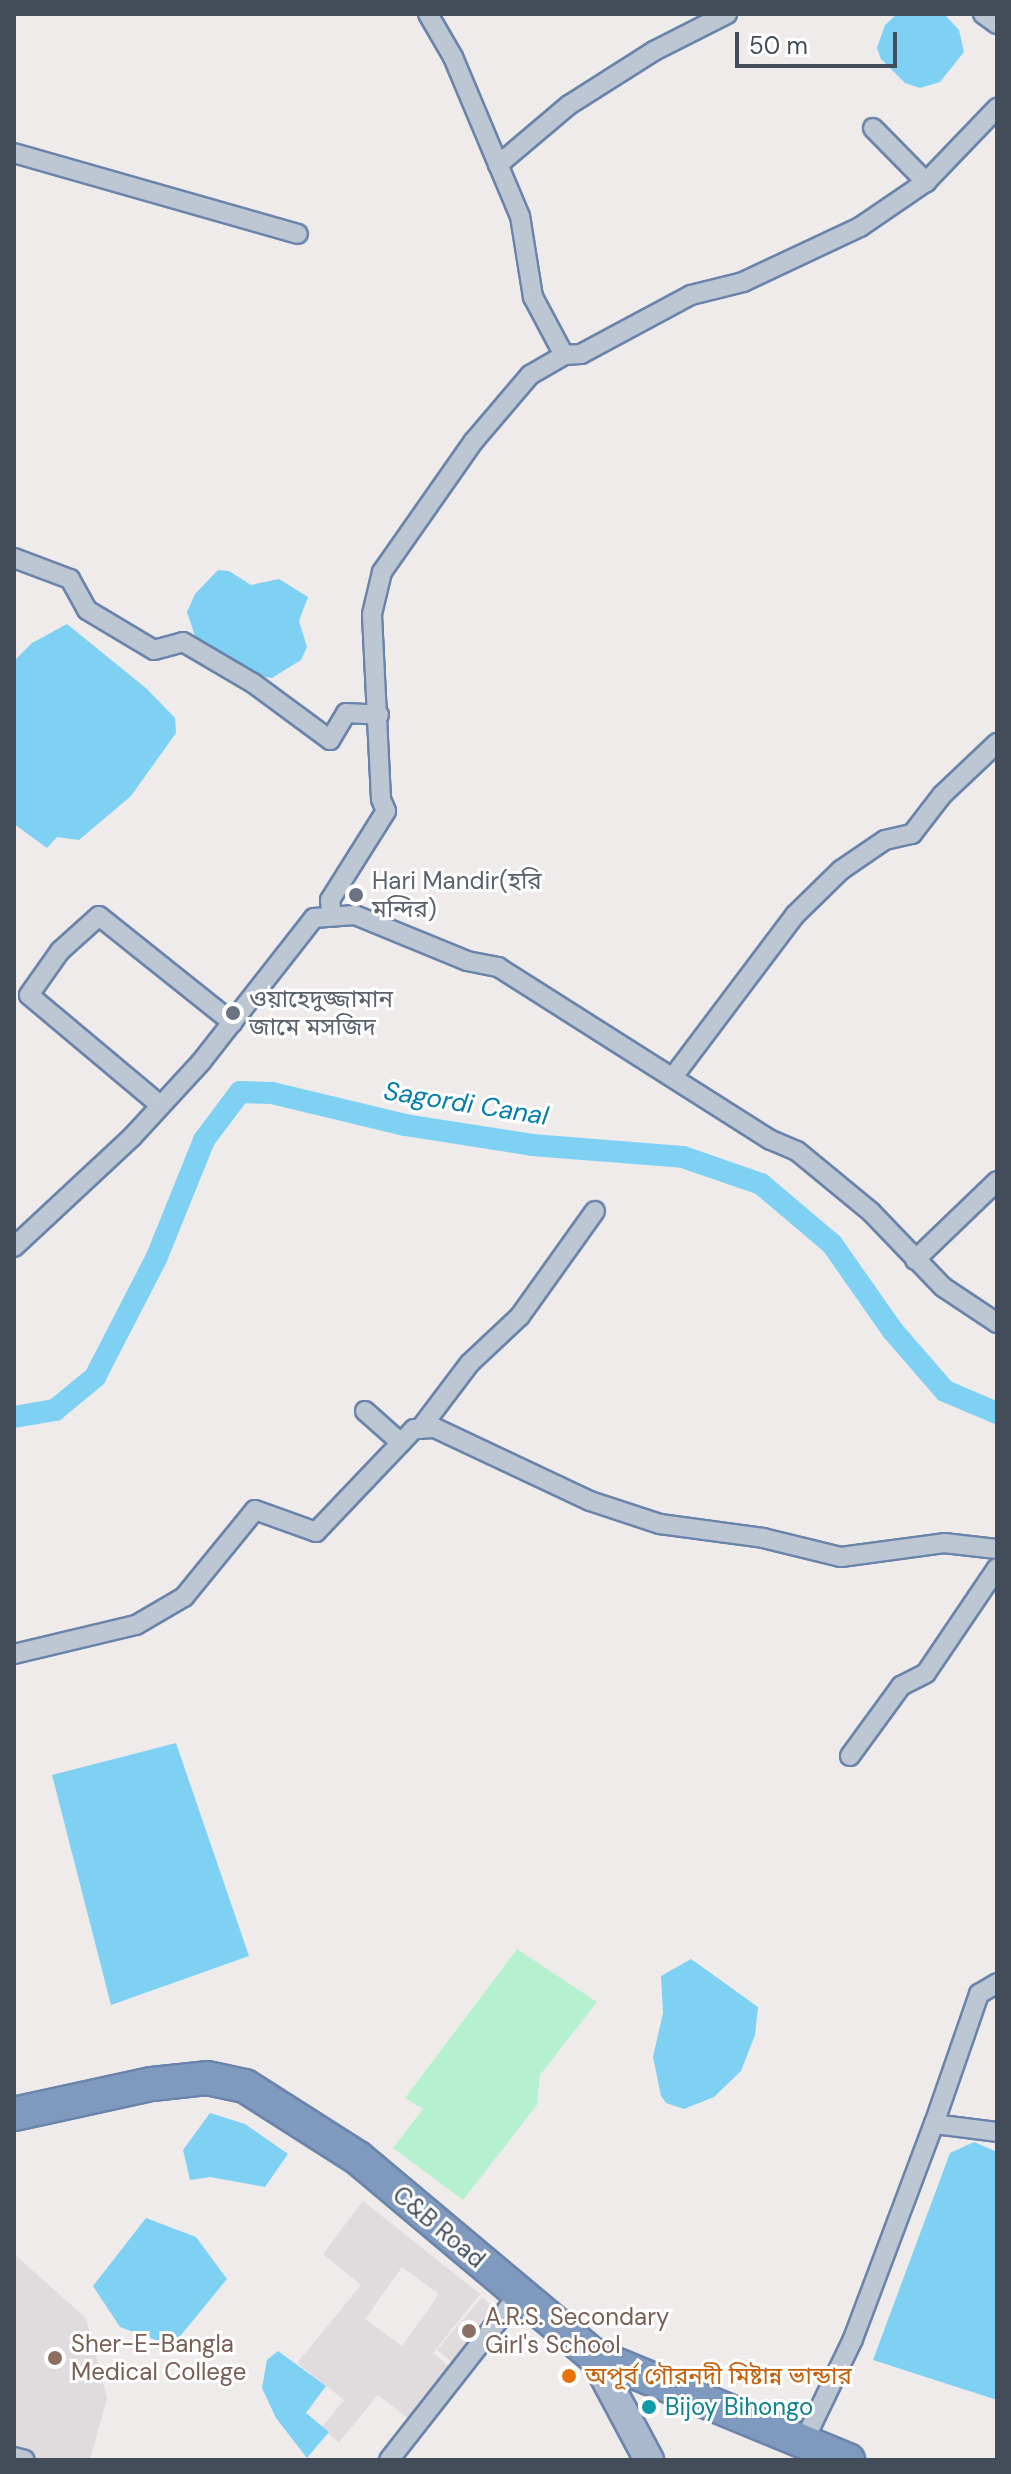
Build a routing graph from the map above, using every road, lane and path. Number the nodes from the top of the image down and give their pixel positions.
1 (428, 14) edge
2 (727, 14) edge
3 (983, 14) edge
4 (997, 24) edge
5 (997, 108) edge
6 (873, 128) dead end
7 (14, 153) edge
8 (498, 165) junction
9 (926, 182) junction
10 (298, 234) dead end
11 (564, 355) junction
12 (14, 558) edge
13 (379, 715) junction
14 (997, 743) edge
15 (332, 915) junction
16 (233, 1023) junction
17 (673, 1077) junction
18 (160, 1105) junction
19 (997, 1181) edge
20 (595, 1211) dead end
21 (14, 1247) edge
22 (915, 1260) junction
23 (997, 1323) edge
24 (365, 1411) dead end
25 (420, 1429) junction
26 (401, 1443) junction
27 (997, 1549) edge
28 (997, 1568) edge
29 (14, 1654) edge
30 (850, 1756) dead end
31 (997, 1983) edge
32 (14, 2114) edge
33 (934, 2124) junction
34 (997, 2132) edge
35 (519, 2294) junction
36 (593, 2355) junction
37 (803, 2443) junction
38 (14, 2457) edge
39 (25, 2460) edge
40 (389, 2460) edge
41 (649, 2460) edge
42 (848, 2460) edge

1 - 8 street
2 - 8 street
3 - 4 street
5 - 9 street
6 - 9 street
7 - 10 street
8 - 11 street
9 - 11 street
11 - 13 street
12 - 13 street
13 - 15 street
14 - 17 street
15 - 16 street
15 - 17 street
16 - 18 street
16 - 18 street
17 - 22 street
18 - 21 street
19 - 22 street
20 - 25 street
22 - 23 street
24 - 26 street
25 - 26 street
25 - 27 street
26 - 29 street
28 - 30 street
31 - 33 street
32 - 35 highway, C&B Road
33 - 34 street
33 - 37 street
35 - 36 highway, C&B Road
35 - 40 street
36 - 37 highway, C&B Road
36 - 41 main road
37 - 42 highway, C&B Road
38 - 39 street

